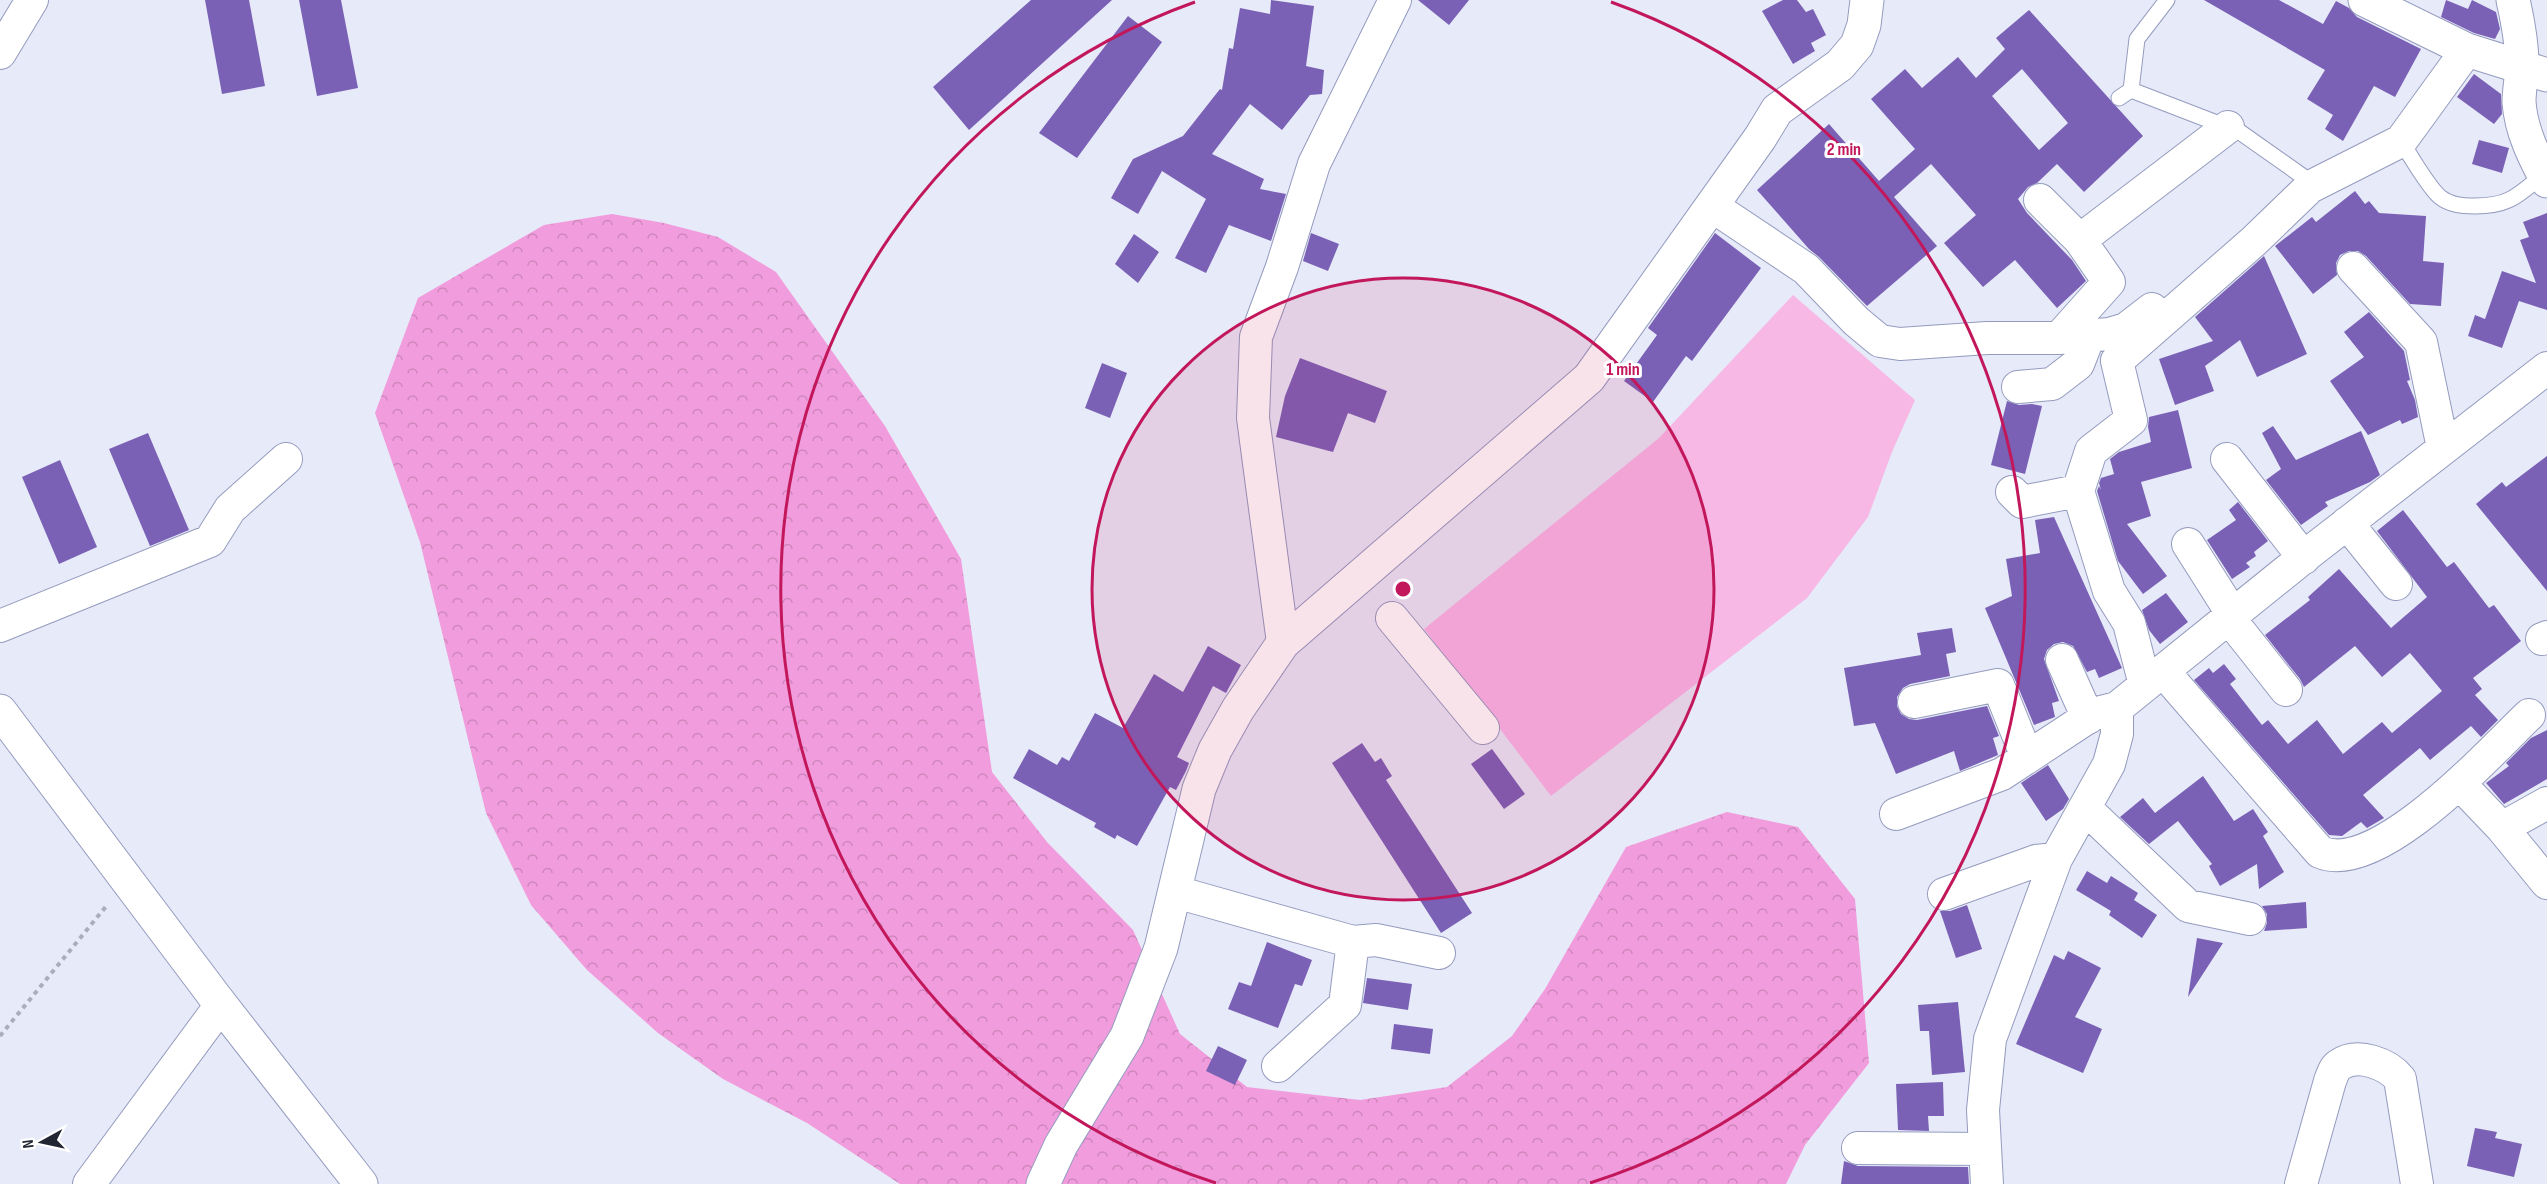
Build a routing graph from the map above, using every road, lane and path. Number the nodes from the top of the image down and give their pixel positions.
1 (32, 0) edge
2 (1395, 0) edge
3 (1867, 0) edge
4 (2167, 0) edge
5 (2365, 0) edge
6 (2513, 0) edge
7 (2467, 50) junction
8 (0, 53) edge
9 (2534, 71) edge
10 (2228, 127) junction
11 (2400, 141) junction
12 (2545, 178) edge
13 (2316, 184) junction
14 (2040, 200) dead end
15 (1712, 206) junction
16 (2080, 240) junction
17 (2352, 268) dead end
18 (2220, 271) junction
19 (2074, 337) junction
20 (2547, 368) edge
21 (2018, 387) dead end
22 (2443, 448) junction
23 (286, 459) dead end
24 (2227, 459) dead end
25 (2078, 491) junction
26 (2012, 492) dead end
27 (2347, 523) junction
28 (2188, 544) dead end
29 (2304, 558) junction
30 (2396, 584) dead end
31 (2231, 616) junction
32 (1392, 618) dead end
33 (0, 626) edge
34 (1282, 643) junction
35 (2062, 660) dead end
36 (2154, 678) junction
37 (2286, 690) dead end
38 (1914, 702) dead end
39 (2117, 708) junction
40 (0, 711) edge
41 (2529, 715) dead end
42 (2088, 718) junction
43 (1484, 729) dead end
44 (2027, 757) junction
45 (2459, 783) junction
46 (2547, 803) edge
47 (2085, 808) junction
48 (1896, 814) dead end
49 (2502, 828) junction
50 (2056, 859) junction
51 (128, 880) junction
52 (2547, 883) edge
53 (1176, 892) junction
54 (1944, 894) dead end
55 (2250, 919) dead end
56 (1353, 942) junction
57 (1439, 953) dead end
58 (221, 1005) junction
59 (0, 1036) edge
60 (1278, 1066) dead end
61 (1857, 1148) dead end
62 (1985, 1149) junction
63 (89, 1184) edge
64 (361, 1184) edge
65 (1042, 1184) edge
66 (1987, 1184) edge
67 (2301, 1184) edge
68 (2417, 1184) edge

1 - 8 street
2 - 34 street
3 - 15 street
4 - 10 lane
5 - 7 street
6 - 9 street
7 - 9 street
7 - 11 street
9 - 12 street
10 - 13 lane
10 - 16 street
11 - 12 lane
11 - 13 street
13 - 18 street
14 - 16 street
15 - 19 street
15 - 34 street
16 - 19 street
17 - 22 street
18 - 19 street
18 - 25 street
19 - 21 street
20 - 22 street
22 - 27 street
23 - 33 street
24 - 29 street
25 - 26 street
25 - 36 street
27 - 29 street
27 - 30 street
28 - 31 street
29 - 31 street
31 - 36 street
31 - 37 street
32 - 43 street
34 - 53 street
35 - 42 street
36 - 39 street
36 - 45 street
38 - 44 street
39 - 42 street
39 - 47 street
40 - 51 street
41 - 45 street
42 - 44 street
44 - 48 street
45 - 49 street
46 - 49 street
47 - 50 street
47 - 55 street
49 - 52 street
50 - 54 street
50 - 62 street
51 - 58 street
51 - 59 path
53 - 56 street
53 - 65 street
56 - 57 street
56 - 60 street
58 - 63 street
58 - 64 street
61 - 62 street
62 - 66 street
67 - 68 street

